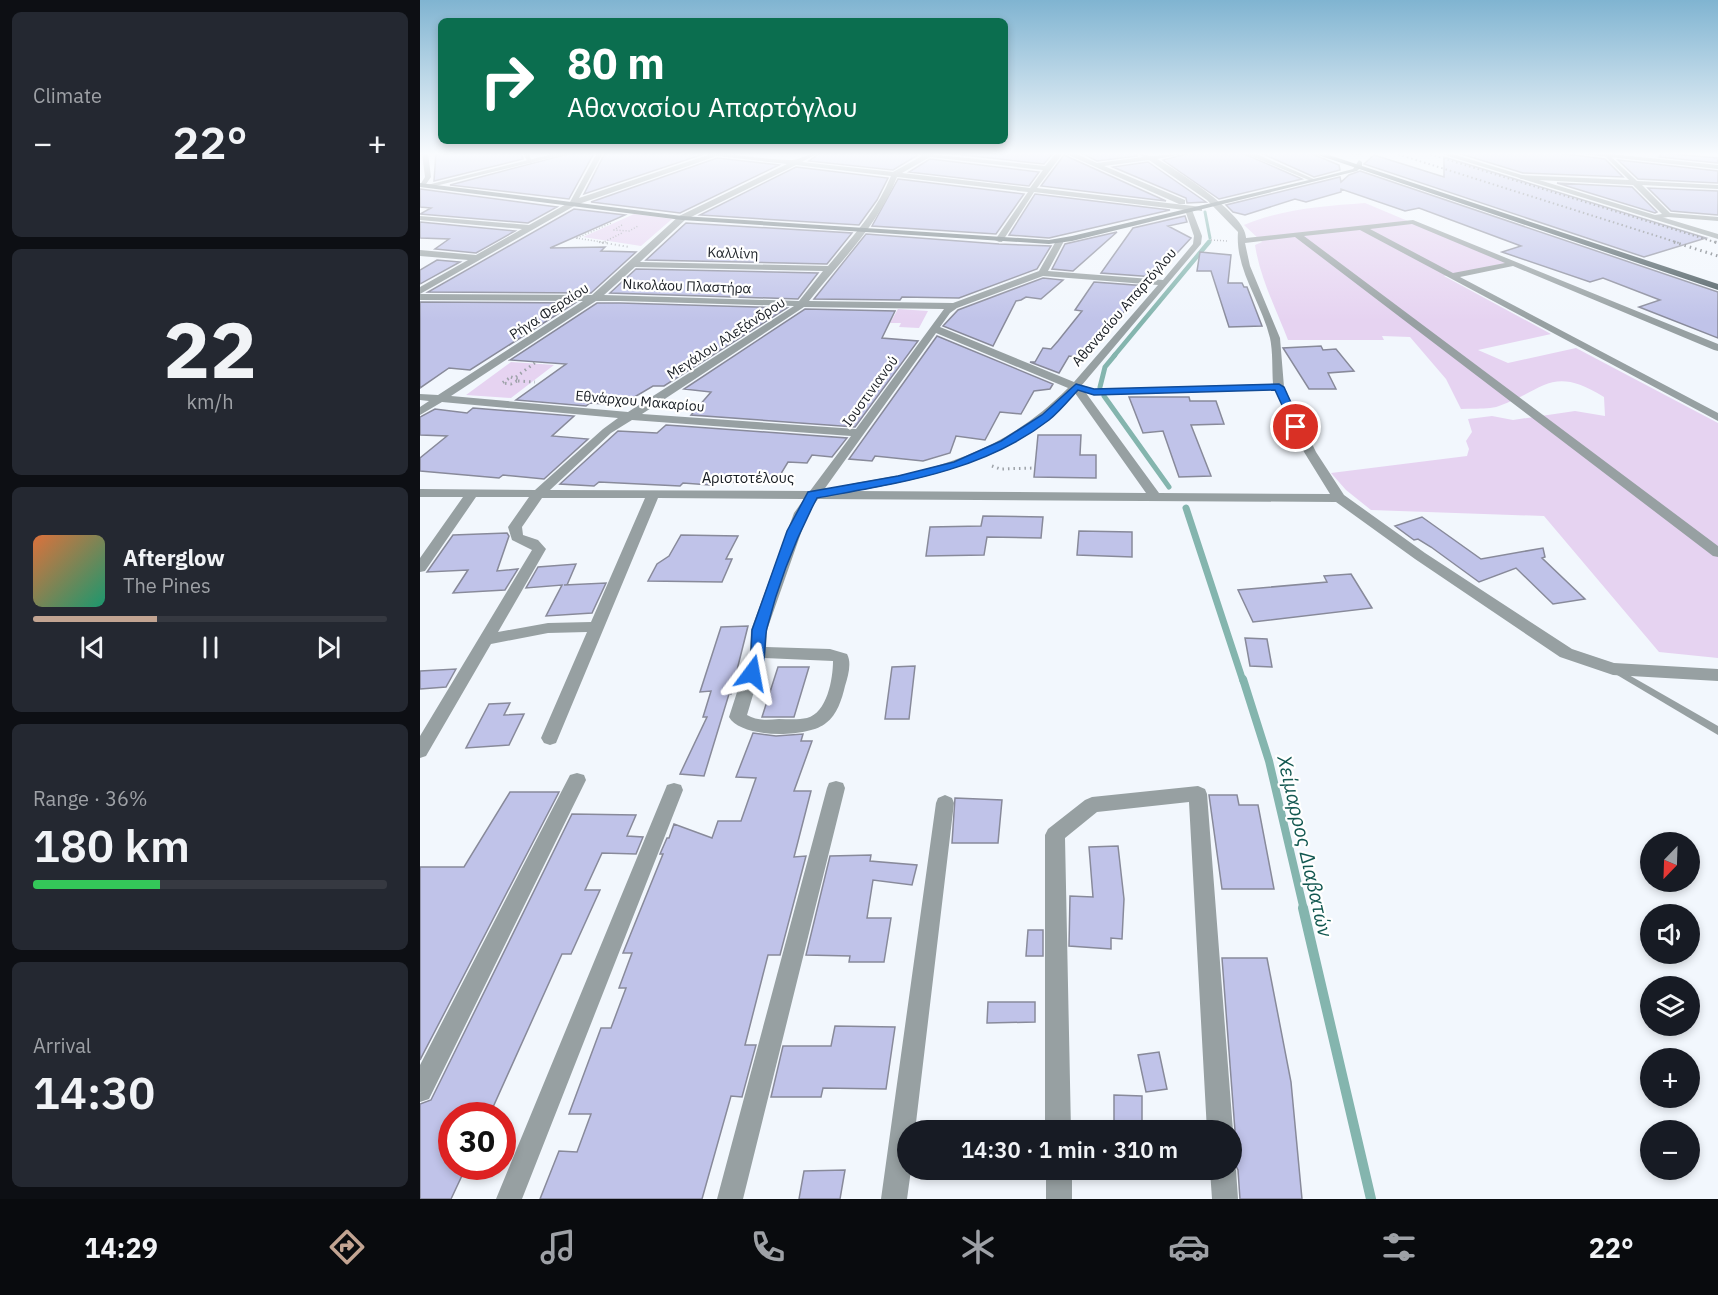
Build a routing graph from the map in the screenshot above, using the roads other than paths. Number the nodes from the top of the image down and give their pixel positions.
1 (562, 209) edge
2 (616, 209) edge
3 (701, 209) edge
4 (878, 209) edge
5 (1021, 209) edge
6 (1185, 209) edge
7 (1198, 209) edge
8 (1219, 209) edge
9 (1496, 209) edge
10 (1505, 209) edge
11 (1626, 209) edge
12 (1662, 209) edge
13 (1193, 210) junction
14 (1668, 215) junction
15 (1653, 217) junction
16 (420, 218) edge
17 (682, 218) junction
18 (1718, 219) edge
19 (529, 227) junction
20 (1360, 227) junction
21 (862, 231) junction
22 (1298, 235) junction
23 (1718, 237) edge
24 (999, 240) junction
25 (1059, 241) junction
26 (1241, 241) junction
27 (420, 254) edge
28 (476, 258) junction
29 (633, 264) junction
30 (1512, 264) junction
31 (831, 269) junction
32 (1042, 273) junction
33 (1451, 276) junction
34 (1718, 279) edge
35 (1164, 283) junction
36 (1718, 287) edge
37 (420, 291) edge
38 (420, 297) edge
39 (595, 297) junction
40 (804, 302) junction
41 (954, 306) junction
42 (934, 328) junction
43 (1718, 348) edge
44 (1076, 387) junction
45 (1279, 387) junction
46 (420, 397) edge
47 (440, 398) junction
48 (420, 412) edge
49 (628, 416) junction
50 (1718, 418) edge
51 (858, 433) junction
52 (420, 493) edge
53 (472, 494) junction
54 (538, 494) junction
55 (653, 495) junction
56 (813, 495) junction
57 (1155, 497) junction
58 (1340, 498) junction
59 (1718, 553) edge
60 (420, 568) edge
61 (597, 627) junction
62 (485, 640) junction
63 (758, 652) junction
64 (1613, 669) junction
65 (1718, 675) edge
66 (1718, 731) edge
67 (550, 738) dead end
68 (420, 751) edge
69 (577, 780) dead end
70 (836, 788) dead end
71 (674, 790) dead end
72 (945, 803) dead end
73 (420, 1090) edge
74 (1058, 1120) edge
75 (1219, 1120) edge
76 (1059, 1180) edge
77 (1224, 1180) edge
78 (509, 1199) edge
79 (730, 1199) edge
80 (894, 1199) edge
81 (1059, 1199) edge
82 (1225, 1199) edge

1 - 19 street
2 - 17 main road
3 - 17 street, Ρήγα Φεραίου
4 - 21 street, Μεγάλου Αλεξάνδρου
5 - 24 street
6 - 13 street
7 - 13 main road
8 - 26 street
9 - 36 main road
10 - 34 main road
11 - 15 street
12 - 14 street
13 - 25 main road
13 - 35 street, Αθανασίου Απαρτόγλου
14 - 15 street
14 - 18 street
15 - 23 street
16 - 19 street
17 - 21 main road
17 - 29 street, Ρήγα Φεραίου
19 - 28 street
20 - 22 street
20 - 30 street
20 - 33 street
21 - 24 main road
21 - 31 street, Μεγάλου Αλεξάνδρου
22 - 26 street
22 - 59 street
24 - 25 main road
25 - 32 street
26 - 45 street
27 - 28 street
28 - 37 street
29 - 31 street, Καλλίνη
29 - 39 street, Ρήγα Φεραίου
30 - 33 street
30 - 43 street
31 - 40 street, Μεγάλου Αλεξάνδρου
32 - 35 street
32 - 41 street
33 - 50 street
35 - 44 street, Αθανασίου Απαρτόγλου
38 - 39 street, Νικολάου Πλαστήρα
39 - 40 street, Νικολάου Πλαστήρα
39 - 47 street, Ρήγα Φεραίου
40 - 41 street, Νικολάου Πλαστήρα
40 - 49 street, Μεγάλου Αλεξάνδρου
41 - 42 street, Ιουστινιανού
42 - 44 street
42 - 51 street, Ιουστινιανού
44 - 45 street
44 - 56 street, Αθανασίου Απαρτόγλου
44 - 57 street
45 - 58 street
46 - 47 street, Εθνάρχου Μακαρίου
47 - 48 street, Ρήγα Φεραίου
47 - 49 street, Εθνάρχου Μακαρίου
49 - 51 street, Εθνάρχου Μακαρίου
49 - 54 street, Μεγάλου Αλεξάνδρου
51 - 56 street, Ιουστινιανού
52 - 53 street, Αριστοτέλους
53 - 54 street, Αριστοτέλους
53 - 60 street
54 - 55 street, Αριστοτέλους
54 - 62 street, Μεγάλου Αλεξάνδρου
55 - 56 street, Αριστοτέλους
55 - 61 street
56 - 57 street, Αριστοτέλους
56 - 63 street, Ιουστινιανού
57 - 58 street, Αριστοτέλους
58 - 64 street
61 - 62 street
61 - 67 street
62 - 68 street
63 - 63 street, Ιουστινιανού
64 - 65 street
64 - 66 lane
69 - 73 street
70 - 79 street
71 - 78 street
72 - 80 street
74 - 75 street
76 - 81 street
77 - 82 street

